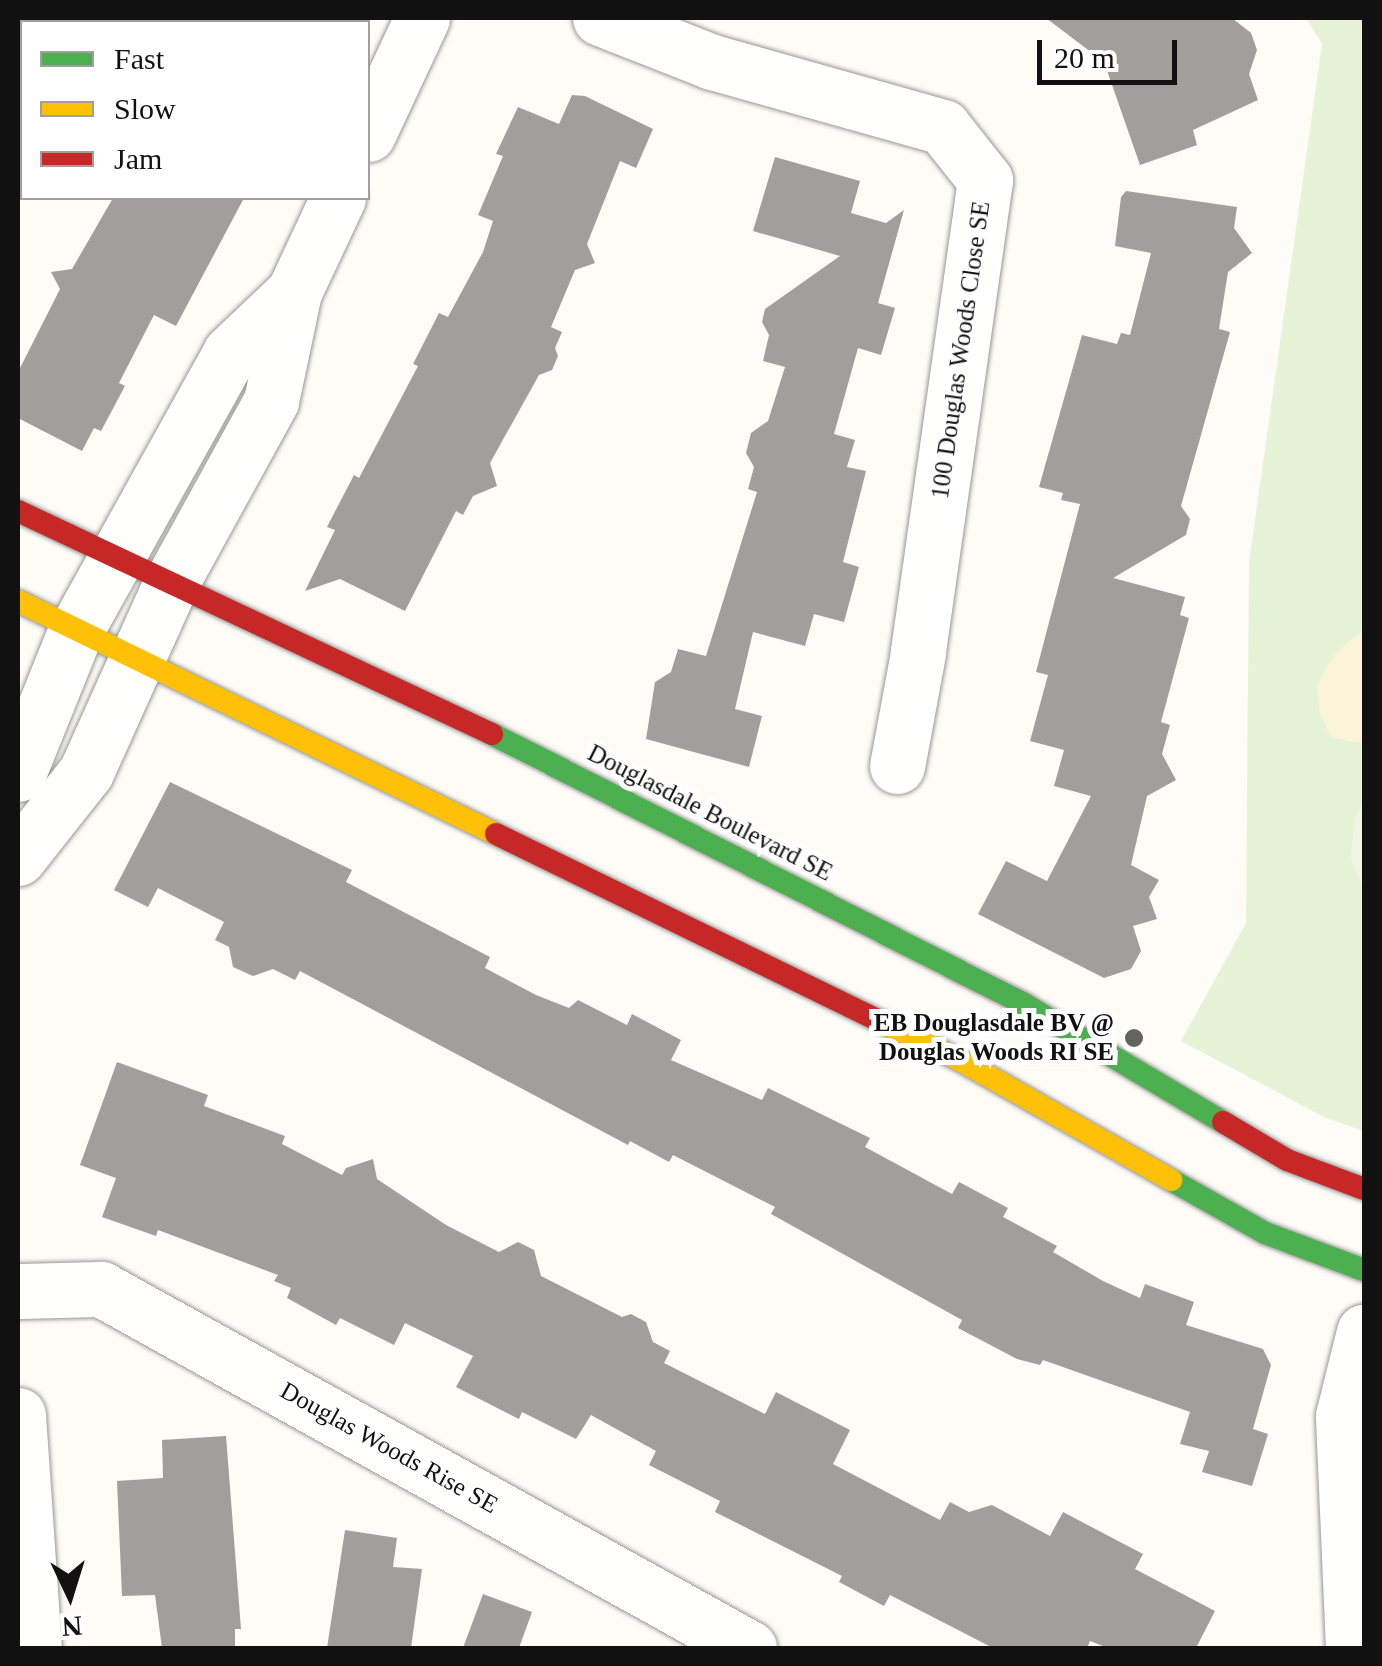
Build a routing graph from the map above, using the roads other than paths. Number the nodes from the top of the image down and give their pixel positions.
1 (422, 18) edge
2 (600, 18) edge
3 (370, 130) edge
4 (337, 200) edge
5 (294, 292) junction
6 (18, 511) edge
7 (116, 559) junction
8 (171, 583) junction
9 (18, 601) edge
10 (76, 630) junction
11 (135, 657) junction
12 (897, 766) dead end
13 (18, 774) edge
14 (18, 858) edge
15 (1364, 1189) edge
16 (1364, 1270) edge
17 (18, 1290) edge
18 (1364, 1332) edge
19 (18, 1415) edge
20 (34, 1648) edge
21 (749, 1648) edge
22 (1353, 1648) edge

1 - 3 street
2 - 12 street, 100 Douglas Woods Close SE
4 - 5 street
5 - 7 street
5 - 8 street
6 - 7 street, Douglasdale Boulevard SE
7 - 8 street, Douglasdale Boulevard SE
7 - 10 street
8 - 11 street
8 - 15 street, Douglasdale Boulevard SE
9 - 10 street
10 - 11 street
10 - 13 street
11 - 14 street
11 - 16 street
17 - 21 street, Douglas Woods Rise SE
18 - 22 street
19 - 20 street

